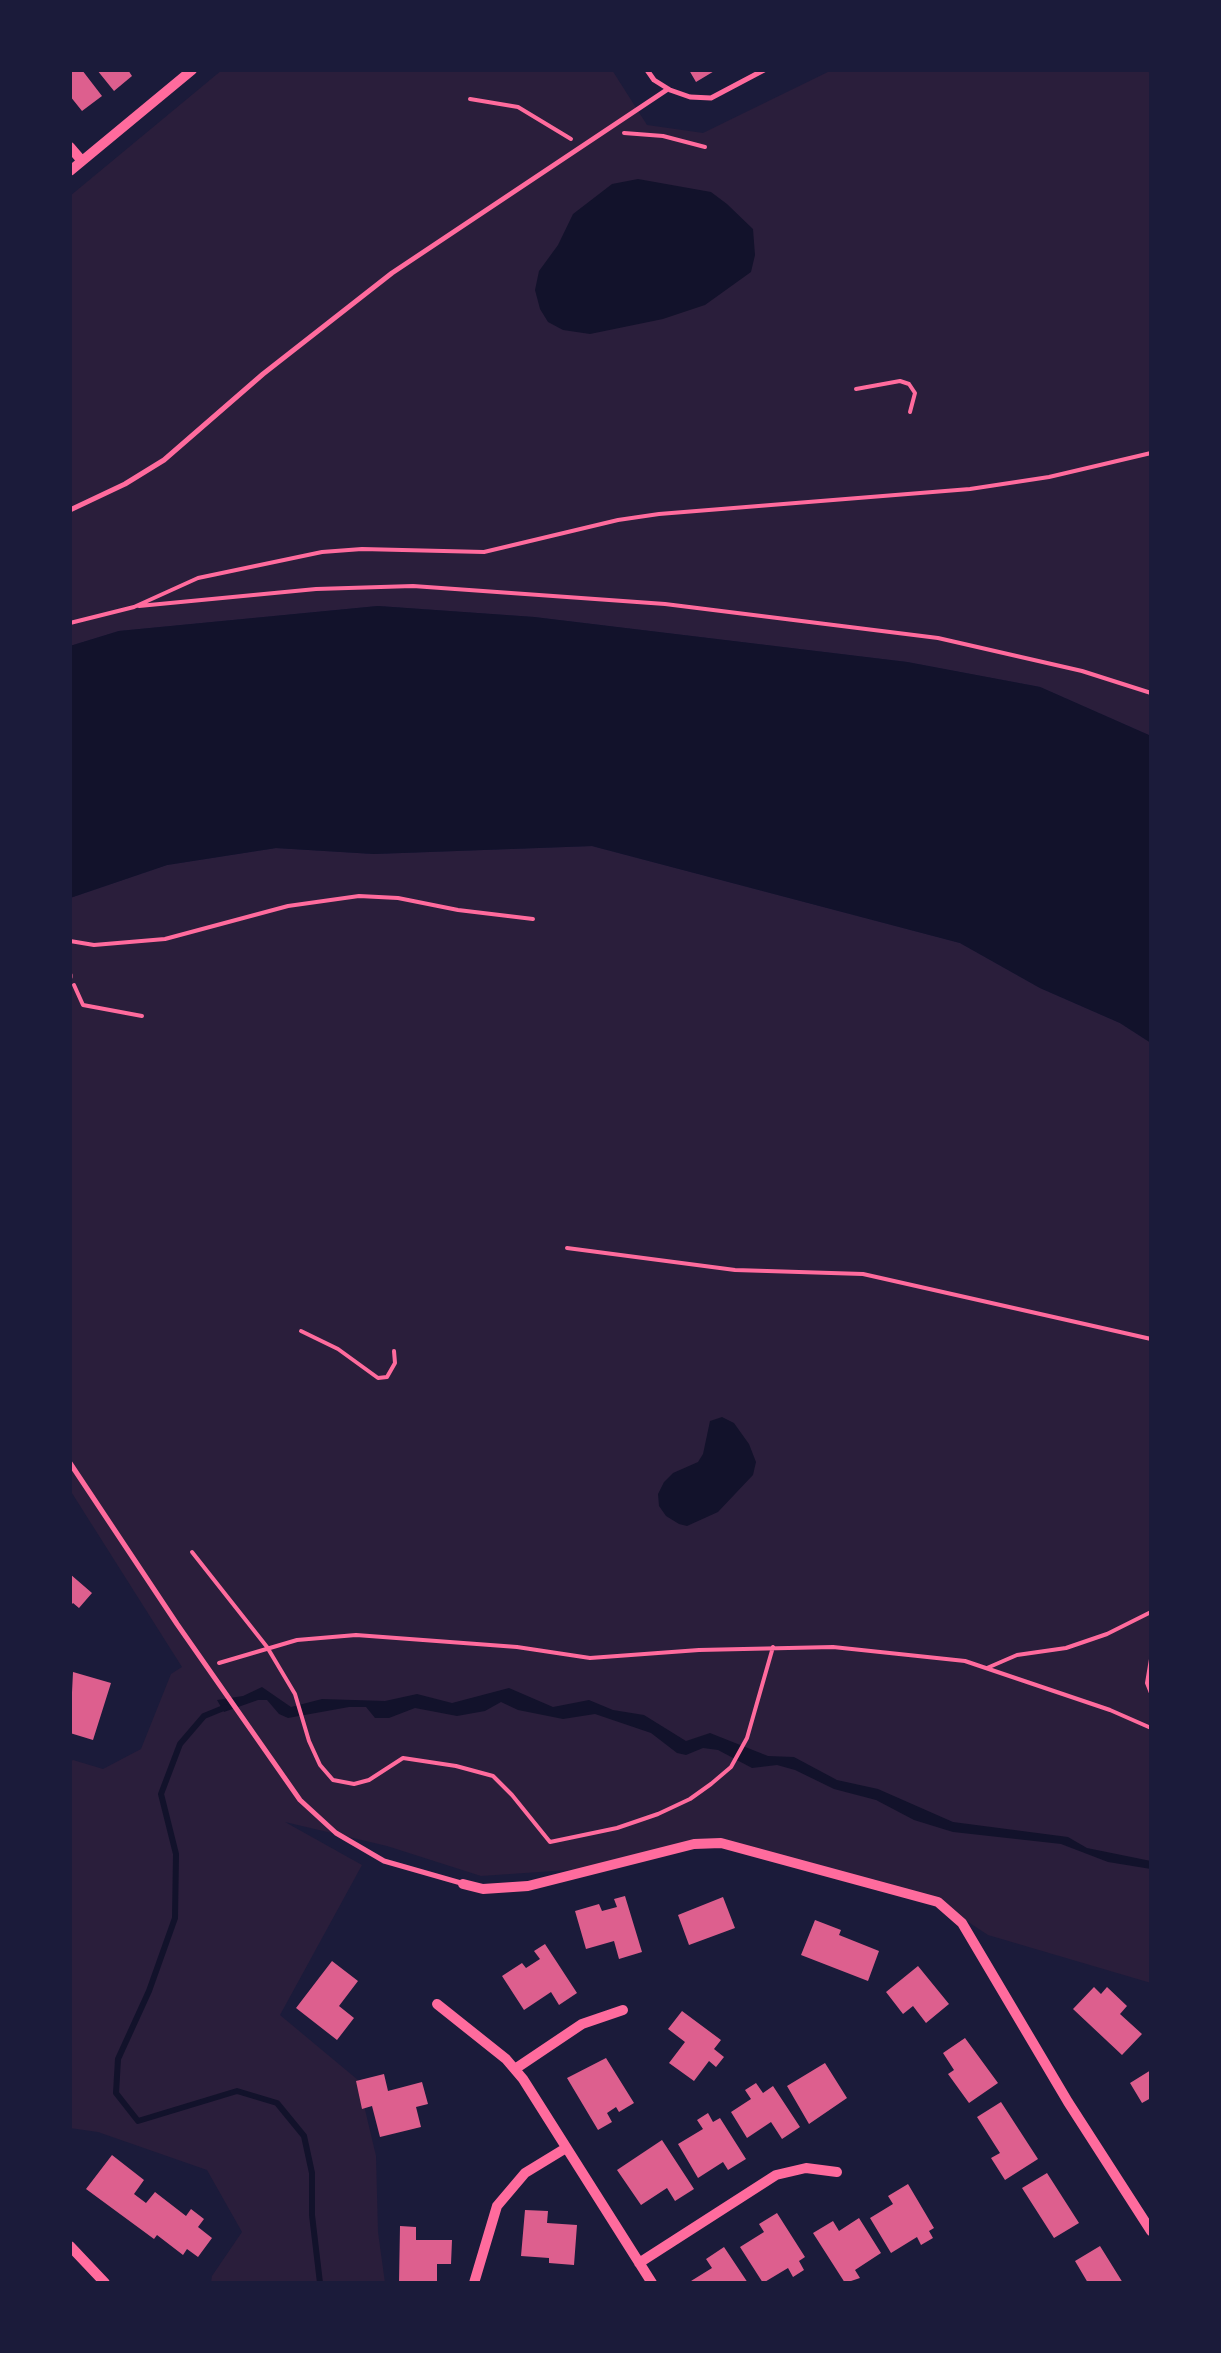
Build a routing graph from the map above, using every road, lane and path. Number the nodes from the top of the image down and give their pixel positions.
1 (192, 70) edge
2 (648, 70) edge
3 (764, 70) edge
4 (668, 89) junction
5 (70, 148) edge
6 (82, 161) junction
7 (70, 171) edge
8 (856, 389) dead end
9 (910, 412) dead end
10 (1151, 453) edge
11 (70, 510) edge
12 (134, 607) junction
13 (70, 622) edge
14 (1151, 694) edge
15 (533, 919) dead end
16 (70, 942) edge
17 (70, 976) edge
18 (142, 1016) dead end
19 (568, 1248) dead end
20 (301, 1331) dead end
21 (1151, 1339) edge
22 (394, 1351) dead end
23 (70, 1463) edge
24 (192, 1552) dead end
25 (1151, 1612) edge
26 (267, 1647) junction
27 (773, 1647) junction
28 (1151, 1659) edge
29 (208, 1668) junction
30 (987, 1668) junction
31 (1151, 1692) edge
32 (1151, 1728) edge
33 (463, 1884) joint
34 (438, 2004) dead end
35 (623, 2010) dead end
36 (515, 2069) junction
37 (566, 2148) junction
38 (836, 2172) dead end
39 (1151, 2231) edge
40 (70, 2246) edge
41 (639, 2263) junction
42 (105, 2283) edge
43 (474, 2283) edge
44 (652, 2283) edge

1 - 6 street
2 - 4 lane
3 - 4 lane
4 - 11 lane
5 - 6 street
6 - 7 street
8 - 9 path
10 - 12 path
12 - 13 path
12 - 14 path
15 - 16 path
17 - 18 path
19 - 21 path
20 - 22 path
23 - 29 lane
24 - 26 path
25 - 30 path
26 - 27 path
26 - 27 path
26 - 29 path
27 - 30 path
28 - 31 path
29 - 33 lane
30 - 32 path
33 - 39 street
34 - 36 street
35 - 36 street
36 - 37 street
37 - 41 street
37 - 43 street
38 - 41 street
40 - 42 street
41 - 44 street

